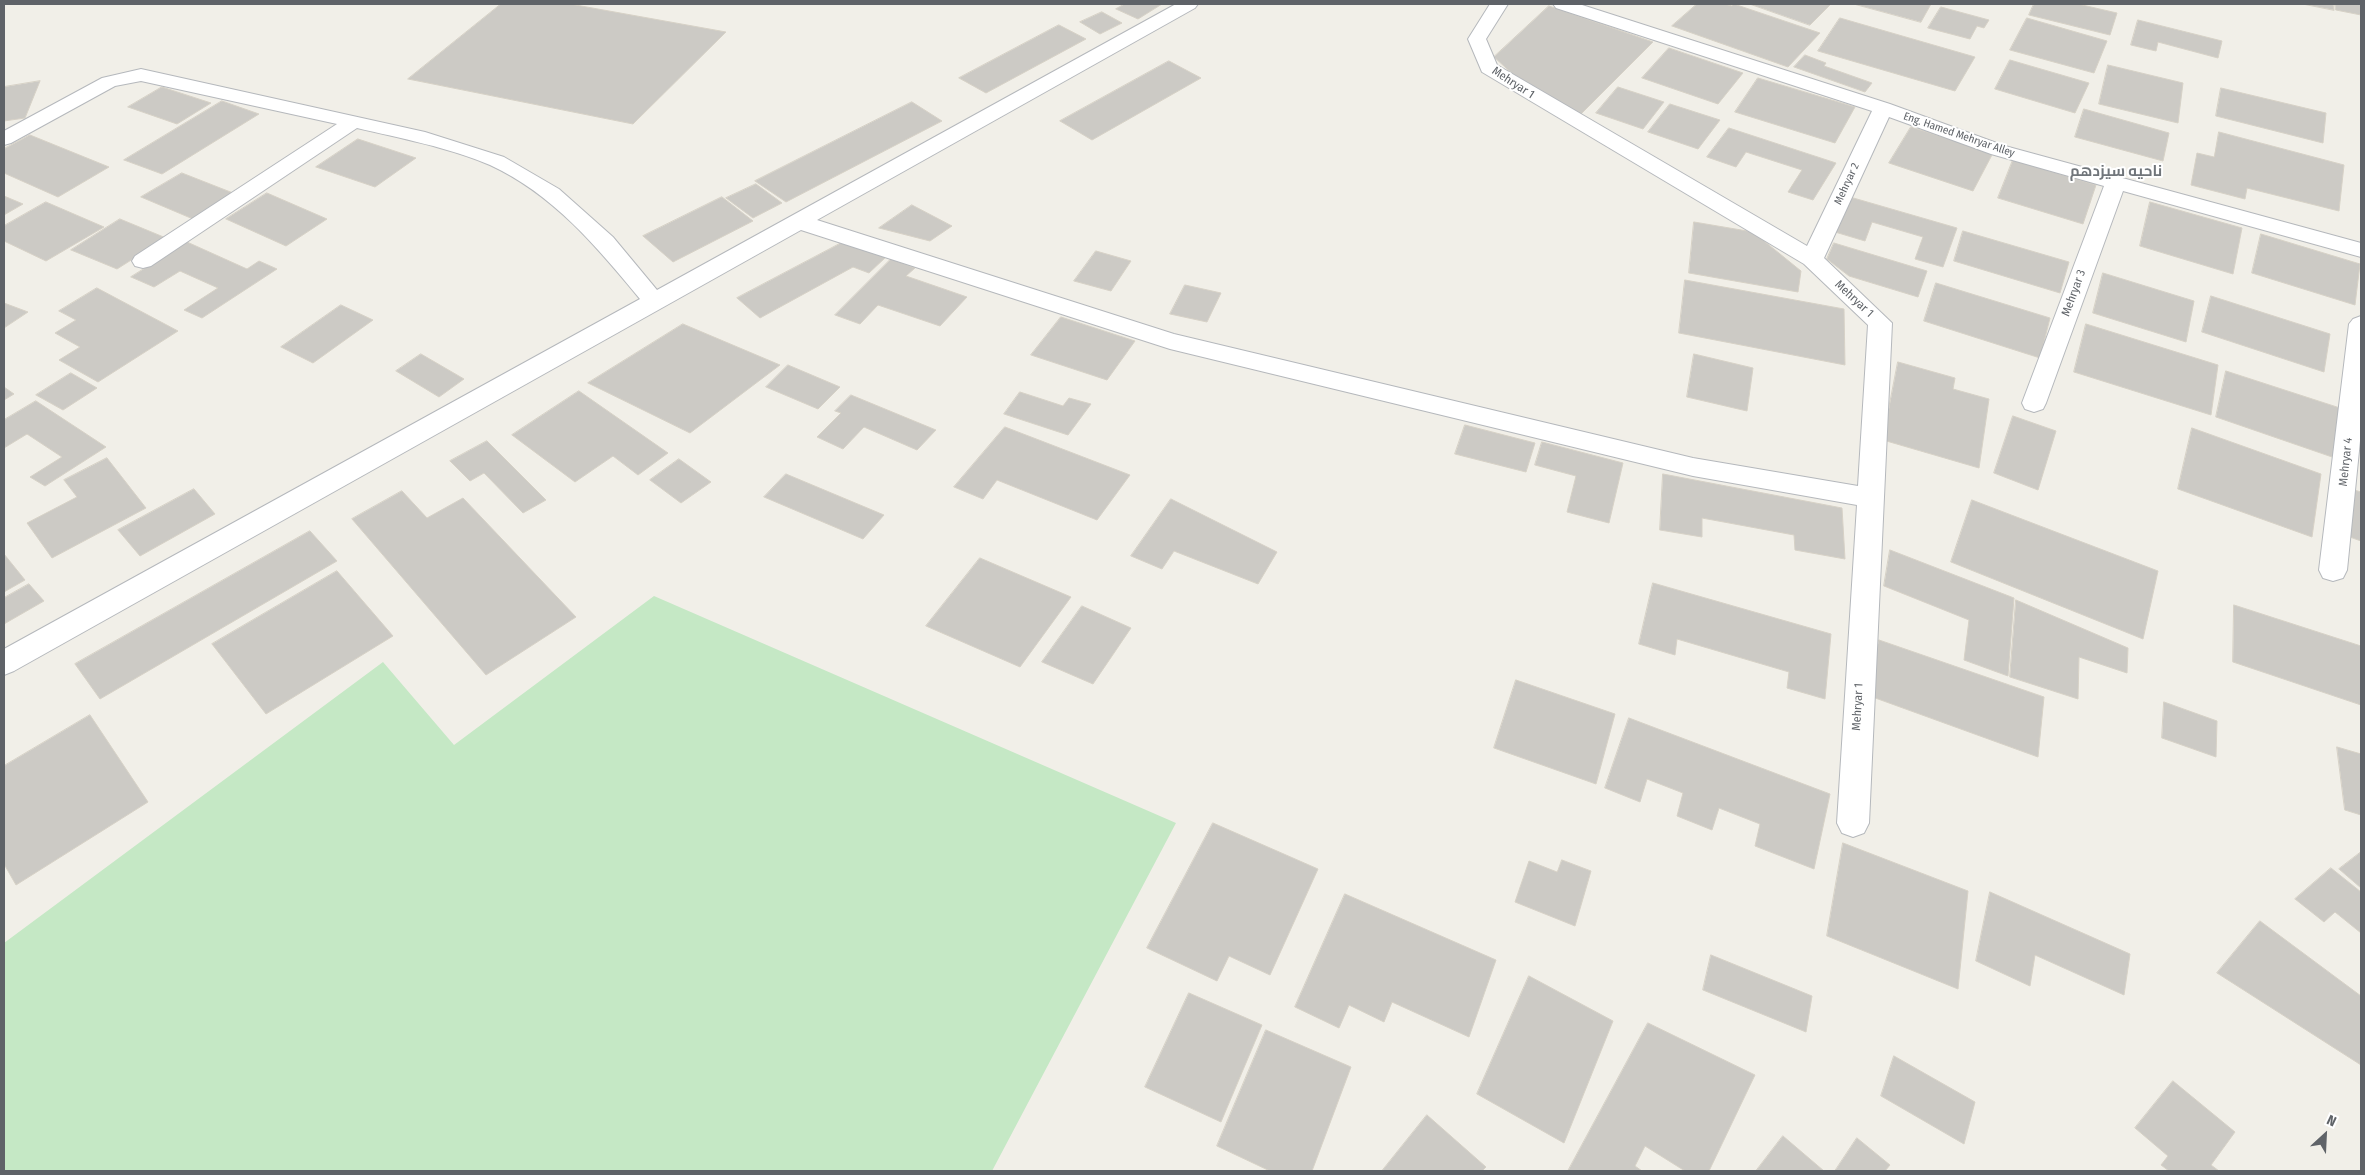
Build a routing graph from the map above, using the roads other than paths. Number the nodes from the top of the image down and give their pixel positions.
1 (1189, 4) edge
2 (1499, 4) edge
3 (1562, 4) edge
4 (1882, 108) junction
5 (352, 123) junction
6 (4, 138) edge
7 (2115, 183) junction
8 (796, 221) junction
9 (2361, 250) edge
10 (1812, 259) junction
11 (144, 261) dead end
12 (654, 301) junction
13 (2361, 324) edge
14 (2034, 403) dead end
15 (1872, 498) junction
16 (2333, 570) dead end
17 (4, 663) edge
18 (1853, 823) dead end

1 - 8 street
2 - 10 street, Mehryar 1
3 - 4 street, Eng. Hamed Mehryar Alley
4 - 7 street, Eng. Hamed Mehryar Alley
4 - 10 street, Mehryar 2
5 - 6 street
5 - 11 street
5 - 12 street
7 - 9 street, Eng. Hamed Mehryar Alley
7 - 14 street, Mehryar 3
8 - 12 street
8 - 15 street
10 - 15 street, Mehryar 1
12 - 17 street
13 - 16 street, Mehryar 4
15 - 18 street, Mehryar 1

